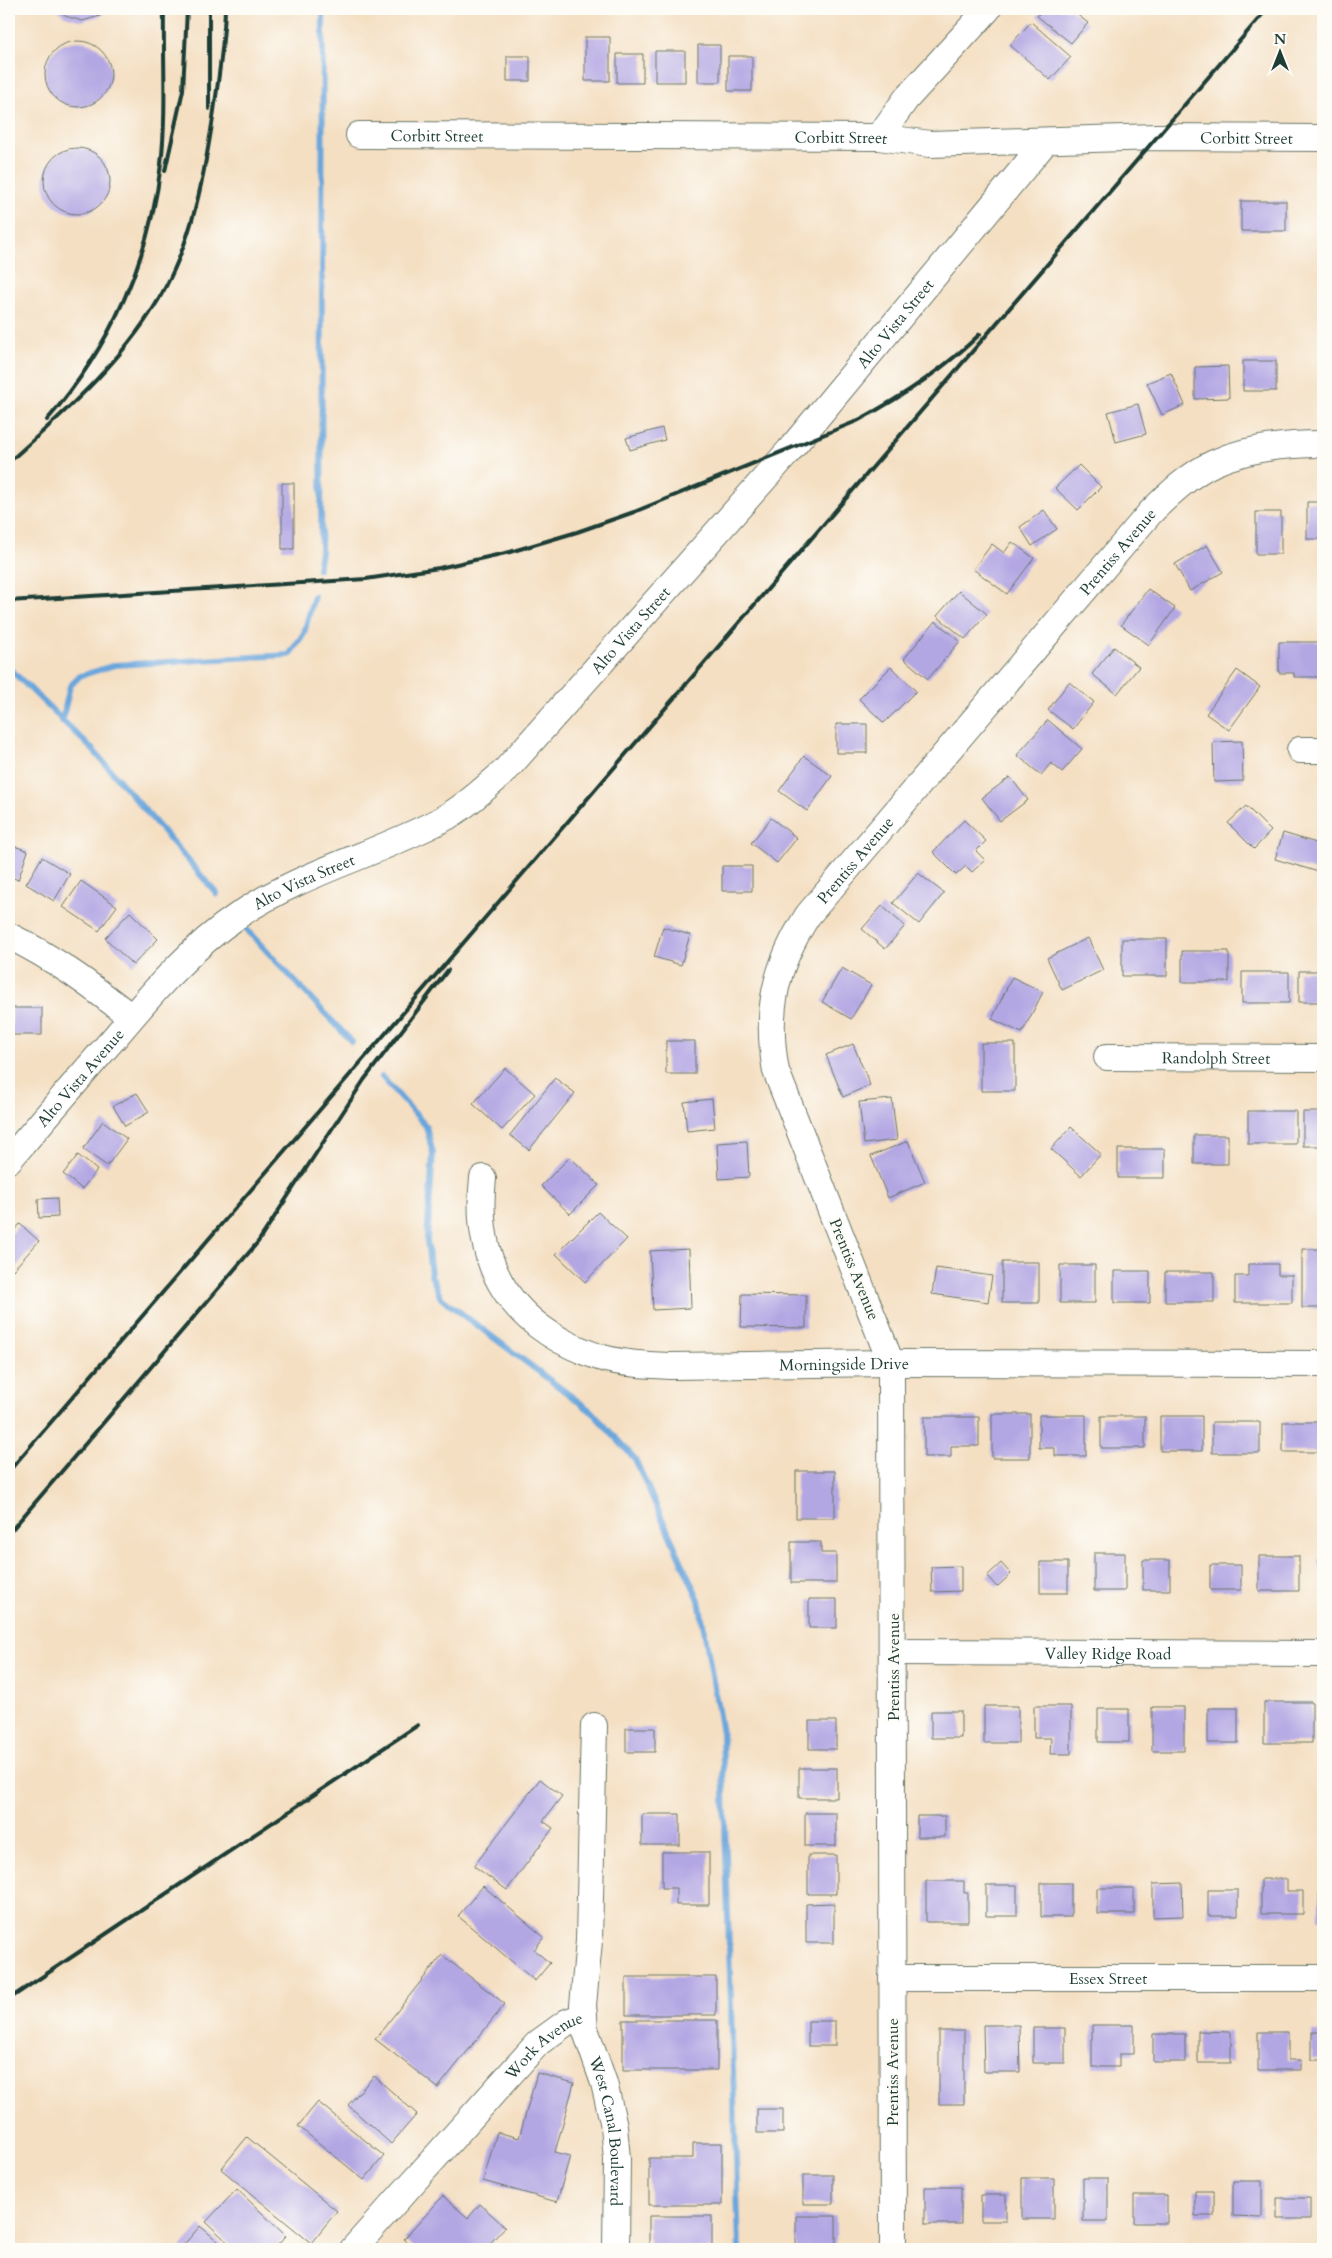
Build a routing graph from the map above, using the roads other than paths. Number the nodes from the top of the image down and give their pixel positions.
1 (988, 9) edge
2 (359, 135) dead end
3 (879, 137) junction
4 (1323, 138) edge
5 (1046, 141) junction
6 (1323, 444) edge
7 (9, 936) edge
8 (131, 1018) junction
9 (1107, 1057) dead end
10 (1323, 1058) edge
11 (9, 1160) edge
12 (483, 1178) dead end
13 (891, 1363) junction
14 (1323, 1364) edge
15 (893, 1652) junction
16 (1323, 1654) edge
17 (594, 1726) dead end
18 (892, 1978) junction
19 (1323, 1978) edge
20 (584, 2016) junction
21 (353, 2249) edge
22 (616, 2249) edge
23 (893, 2249) edge

1 - 3 street
2 - 3 street, Corbitt Street
3 - 5 street, Corbitt Street
4 - 5 street, Corbitt Street
5 - 8 street, Alto Vista Street
6 - 13 street, Prentiss Avenue
7 - 8 street
8 - 11 street, Alto Vista Avenue
9 - 10 street, Randolph Street
12 - 13 street, Morningside Drive
13 - 14 street, Morningside Drive
13 - 15 street, Prentiss Avenue
15 - 16 street, Valley Ridge Road
15 - 18 street, Prentiss Avenue
17 - 20 street, Work Avenue
18 - 19 street, Essex Street
18 - 23 street, Prentiss Avenue
20 - 21 street, Work Avenue
20 - 22 street, West Canal Boulevard

